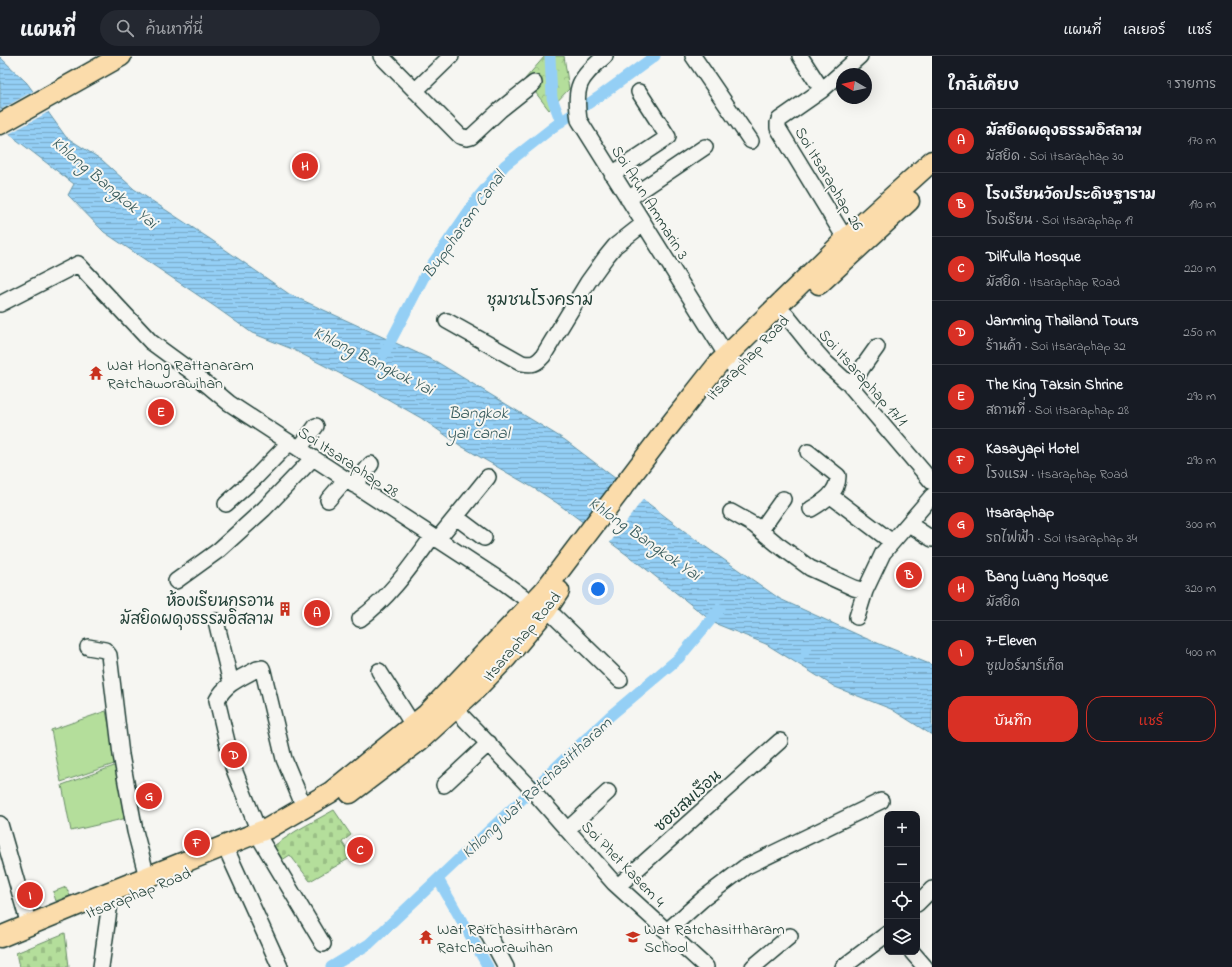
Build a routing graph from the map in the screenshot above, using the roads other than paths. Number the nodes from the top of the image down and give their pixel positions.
1 (121, 56) edge
2 (381, 56) edge
3 (450, 56) edge
4 (605, 56) edge
5 (693, 56) edge
6 (800, 56) edge
7 (860, 56) edge
8 (534, 83) dead end
9 (822, 90) junction
10 (415, 91) junction
11 (639, 92) dead end
12 (0, 124) edge
13 (751, 141) dead end
14 (705, 147) dead end
15 (932, 161) edge
16 (612, 174) junction
17 (932, 179) edge
18 (628, 199) junction
19 (643, 224) junction
20 (849, 246) junction
21 (0, 304) edge
22 (786, 315) junction
23 (447, 321) dead end
24 (877, 347) dead end
25 (729, 361) junction
26 (851, 387) junction
27 (316, 426) dead end
28 (294, 446) junction
29 (808, 452) dead end
30 (313, 458) junction
31 (371, 464) dead end
32 (488, 477) dead end
33 (350, 482) junction
34 (932, 482) edge
35 (831, 496) junction
36 (932, 496) edge
37 (783, 499) dead end
38 (328, 500) dead end
39 (226, 504) dead end
40 (811, 509) dead end
41 (731, 512) dead end
42 (456, 517) junction
43 (909, 524) junction
44 (761, 530) junction
45 (435, 538) junction
46 (484, 538) dead end
47 (932, 539) edge
48 (892, 542) junction
49 (176, 581) dead end
50 (866, 591) junction
51 (544, 601) junction
52 (858, 617) dead end
53 (360, 619) dead end
54 (216, 621) dead end
55 (88, 647) dead end
56 (379, 671) dead end
57 (620, 680) dead end
58 (231, 683) junction
59 (450, 702) junction
60 (413, 725) junction
61 (780, 741) dead end
62 (489, 743) junction
63 (444, 785) dead end
64 (608, 792) dead end
65 (881, 801) dead end
66 (304, 808) junction
67 (0, 824) edge
68 (567, 830) junction
69 (260, 837) junction
70 (229, 855) junction
71 (147, 877) junction
72 (618, 886) junction
73 (932, 889) edge
74 (920, 901) edge
75 (110, 904) junction
76 (28, 925) junction
77 (667, 931) junction
78 (487, 932) dead end
79 (790, 936) dead end
80 (884, 936) edge
81 (0, 937) edge
82 (323, 944) dead end
83 (0, 948) edge
84 (915, 955) edge
85 (100, 967) edge
86 (280, 967) edge
87 (506, 967) edge
88 (706, 967) edge
89 (753, 967) edge
90 (843, 967) edge
91 (926, 967) edge

1 - 12 main road
2 - 10 street
3 - 10 street
4 - 16 street, Soi Arun Ammarin 3
5 - 13 street
6 - 9 street
7 - 9 street, Soi Itsaraphap 26
8 - 10 street
9 - 20 street, Soi Itsaraphap 26
11 - 16 street
14 - 18 street
15 - 20 main road
16 - 18 street, Soi Arun Ammarin 3
17 - 20 main road, Itsaraphap Road
18 - 19 street, Soi Arun Ammarin 3
19 - 23 street
19 - 25 street, Soi Arun Ammarin 3
20 - 22 main road, Itsaraphap Road
20 - 25 main road
21 - 28 street, Soi Itsaraphap 28
22 - 25 main road, Itsaraphap Road
22 - 26 street, Soi Itsaraphap 17/1
24 - 26 street
25 - 51 main road, Itsaraphap Road
26 - 34 street, Soi Itsaraphap 17/1
27 - 28 street
28 - 30 street, Soi Itsaraphap 28
28 - 39 street
29 - 35 street
30 - 33 street, Soi Itsaraphap 28
30 - 49 street
31 - 33 street
32 - 42 street
33 - 38 street
33 - 45 street, Soi Itsaraphap 28
35 - 40 street
35 - 48 street
36 - 43 street
37 - 44 street
41 - 44 street
42 - 45 street
42 - 46 street
43 - 47 street
43 - 48 street
44 - 50 street
45 - 51 street, Soi Itsaraphap 28
45 - 53 street
48 - 50 street
50 - 52 street
51 - 57 street, Soi Itsaraphap 28
51 - 59 main road, Itsaraphap Road
54 - 58 street
55 - 71 street
56 - 60 street
58 - 66 street
58 - 69 street
59 - 60 main road
59 - 62 street, Soi Phet Kasem 4
59 - 69 main road, Itsaraphap Road
60 - 66 main road
61 - 72 street, ซอยสมเรือน
62 - 63 street
62 - 68 street, Soi Phet Kasem 4
64 - 68 street
65 - 77 street
66 - 69 main road
67 - 76 street
68 - 72 street, Soi Phet Kasem 4
69 - 70 main road, Itsaraphap Road
69 - 71 main road
69 - 82 street
70 - 75 main road, Itsaraphap Road
70 - 86 street
71 - 76 main road
72 - 77 street, Soi Phet Kasem 4
73 - 74 street
75 - 83 main road, Itsaraphap Road
75 - 85 street
76 - 81 main road
77 - 88 street, Soi Phet Kasem 4
78 - 87 street
79 - 89 street
80 - 90 street
84 - 91 street

